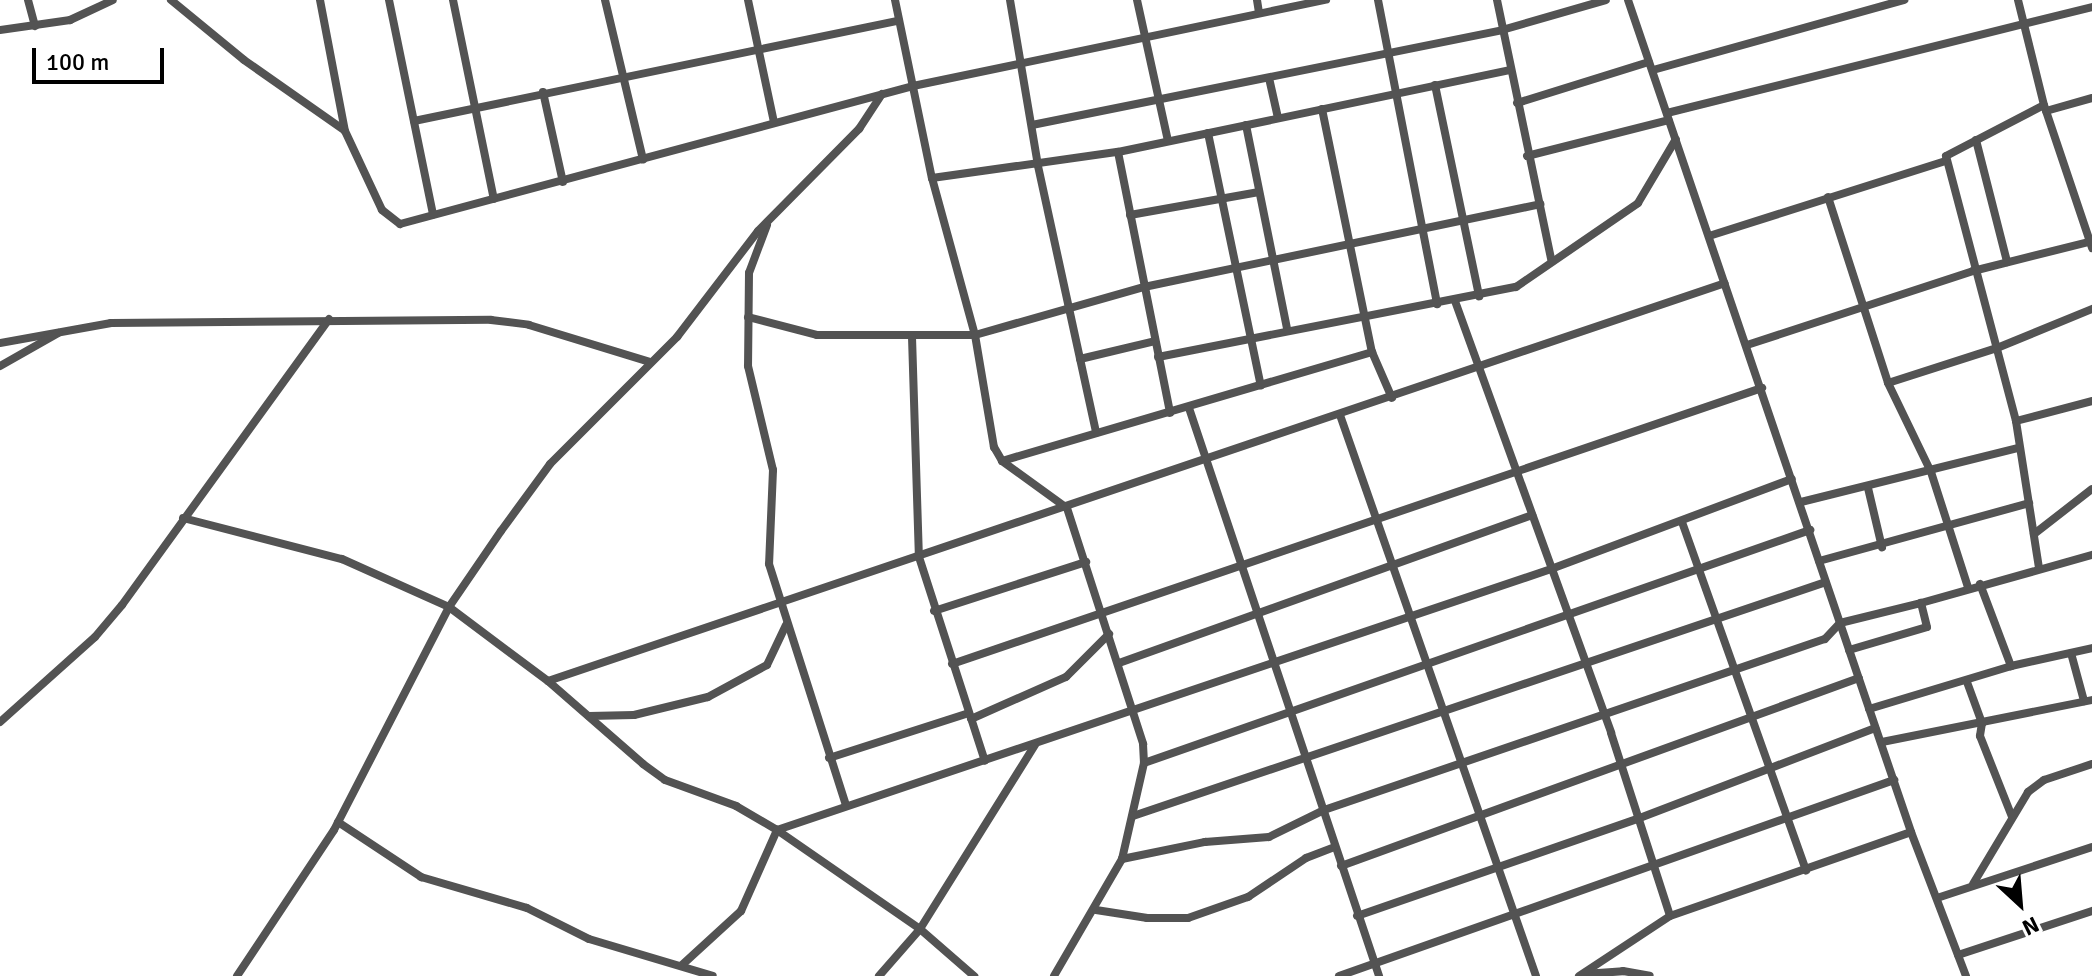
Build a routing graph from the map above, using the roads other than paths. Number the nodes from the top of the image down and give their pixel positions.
1 (28, 0) edge
2 (113, 0) edge
3 (171, 0) edge
4 (320, 0) edge
5 (389, 0) edge
6 (453, 0) edge
7 (605, 0) edge
8 (748, 0) edge
9 (895, 0) edge
10 (1010, 0) edge
11 (1137, 0) edge
12 (1257, 0) edge
13 (1326, 0) edge
14 (1378, 0) edge
15 (1497, 0) edge
16 (1606, 0) edge
17 (1628, 0) edge
18 (1908, 0) edge
19 (2018, 0) edge
20 (2092, 7) edge
21 (1259, 12) junction
22 (899, 21) junction
23 (2024, 25) junction
24 (35, 26) junction
25 (0, 30) edge
26 (1502, 30) junction
27 (1145, 37) junction
28 (758, 49) junction
29 (1388, 55) junction
30 (1021, 62) junction
31 (1651, 66) junction
32 (1510, 70) junction
33 (622, 75) junction
34 (1269, 78) junction
35 (1435, 85) junction
36 (913, 86) junction
37 (543, 92) junction
38 (1394, 93) junction
39 (882, 94) junction
40 (2092, 98) edge
41 (1160, 100) junction
42 (1517, 103) junction
43 (473, 107) junction
44 (2045, 108) junction
45 (1322, 109) junction
46 (1668, 117) junction
47 (1278, 118) junction
48 (414, 121) junction
49 (774, 122) junction
50 (1032, 125) junction
51 (1246, 125) junction
52 (345, 131) junction
53 (1208, 133) junction
54 (1676, 139) junction
55 (1976, 140) junction
56 (1168, 141) junction
57 (1118, 152) junction
58 (1527, 156) junction
59 (643, 160) junction
60 (1946, 161) junction
61 (1038, 166) junction
62 (932, 178) junction
63 (563, 182) junction
64 (1259, 192) junction
65 (1828, 197) junction
66 (494, 199) junction
67 (1221, 199) junction
68 (1540, 204) junction
69 (433, 215) junction
70 (1130, 215) junction
71 (769, 220) junction
72 (1463, 221) junction
73 (1422, 231) junction
74 (1709, 236) junction
75 (2092, 244) edge
76 (1350, 247) junction
77 (1551, 259) junction
78 (1273, 261) junction
79 (2007, 262) junction
80 (1235, 269) junction
81 (1973, 271) junction
82 (1725, 283) junction
83 (1144, 287) junction
84 (1479, 296) junction
85 (1455, 301) junction
86 (1437, 304) junction
87 (1866, 304) junction
88 (1069, 309) junction
89 (2092, 309) edge
90 (1365, 315) junction
91 (748, 317) junction
92 (329, 319) junction
93 (1287, 328) junction
94 (65, 329) junction
95 (975, 335) junction
96 (1249, 336) junction
97 (912, 337) junction
98 (1155, 341) junction
99 (0, 343) edge
100 (1747, 345) junction
101 (1997, 348) junction
102 (1372, 352) junction
103 (1158, 357) junction
104 (1080, 359) junction
105 (650, 362) junction
106 (0, 366) edge
107 (1481, 367) junction
108 (1888, 383) junction
109 (1261, 386) junction
110 (1762, 388) junction
111 (1392, 398) junction
112 (2092, 401) edge
113 (1189, 408) junction
114 (1170, 413) junction
115 (1340, 415) junction
116 (2016, 421) junction
117 (1096, 433) junction
118 (2017, 448) junction
119 (1206, 459) junction
120 (1002, 461) junction
121 (1517, 471) junction
122 (1931, 472) junction
123 (1792, 479) junction
124 (1868, 488) junction
125 (2092, 489) edge
126 (1801, 502) junction
127 (2029, 503) junction
128 (1067, 508) junction
129 (1532, 515) junction
130 (1376, 517) junction
131 (183, 518) junction
132 (1682, 522) junction
133 (1949, 527) junction
134 (1810, 530) junction
135 (2034, 534) junction
136 (1882, 547) junction
137 (2092, 555) edge
138 (919, 557) junction
139 (1819, 561) junction
140 (1086, 562) junction
141 (1392, 562) junction
142 (1242, 565) junction
143 (2039, 568) junction
144 (1551, 569) junction
145 (1700, 573) junction
146 (1826, 582) junction
147 (1980, 584) junction
148 (1968, 587) junction
149 (1921, 603) junction
150 (780, 604) junction
151 (449, 607) junction
152 (934, 611) junction
153 (1102, 613) junction
154 (1259, 614) junction
155 (1412, 615) junction
156 (1568, 619) junction
157 (1718, 620) junction
158 (1840, 623) junction
159 (787, 624) junction
160 (1109, 634) junction
161 (2092, 648) edge
162 (1849, 650) junction
163 (2071, 653) junction
164 (1119, 663) junction
165 (1276, 663) junction
166 (952, 664) junction
167 (1427, 665) junction
168 (1585, 665) junction
169 (2011, 666) junction
170 (1736, 672) junction
171 (1859, 678) junction
172 (548, 681) junction
173 (1967, 682) junction
174 (2088, 700) edge
175 (1869, 709) junction
176 (1135, 712) junction
177 (1293, 714) junction
178 (1444, 715) junction
179 (1603, 715) junction
180 (589, 716) junction
181 (970, 716) junction
182 (1755, 719) junction
183 (0, 722) edge
184 (1982, 723) junction
185 (1875, 728) junction
186 (1882, 742) junction
187 (1036, 744) junction
188 (829, 758) junction
189 (985, 761) junction
190 (1309, 761) junction
191 (1144, 763) junction
192 (2092, 764) edge
193 (1461, 765) junction
194 (1619, 765) junction
195 (1773, 770) junction
196 (1894, 780) junction
197 (846, 806) junction
198 (1324, 810) junction
199 (1133, 816) junction
200 (1479, 817) junction
201 (2012, 817) junction
202 (1637, 819) junction
203 (1789, 820) junction
204 (338, 822) junction
205 (777, 830) junction
206 (1911, 832) junction
207 (1335, 847) junction
208 (2092, 847) edge
209 (1122, 859) junction
210 (1341, 866) junction
211 (1497, 866) junction
212 (1653, 868) junction
213 (1806, 871) junction
214 (1973, 884) junction
215 (1937, 898) junction
216 (1096, 910) junction
217 (2092, 911) edge
218 (1514, 915) junction
219 (1357, 916) junction
220 (1670, 916) junction
221 (920, 929) junction
222 (1958, 955) junction
223 (1374, 963) junction
224 (682, 965) junction
225 (1580, 975) edge
226 (237, 976) edge
227 (713, 976) edge
228 (879, 976) edge
229 (974, 976) edge
230 (1054, 976) edge
231 (1339, 976) edge
232 (1379, 976) edge
233 (1536, 976) edge
234 (1650, 976) edge
235 (1966, 976) edge

1 - 24 street
2 - 24 street
3 - 52 street
4 - 52 street
5 - 48 street
6 - 43 street
7 - 33 street
8 - 28 street
9 - 22 street
10 - 30 street
11 - 27 street
12 - 21 street
13 - 21 street
14 - 29 street
15 - 26 street
16 - 26 street
17 - 31 street
18 - 31 street
19 - 23 street
20 - 23 street
21 - 27 street
22 - 28 street
22 - 36 street
23 - 44 street
23 - 46 street
24 - 25 street
26 - 29 street
26 - 32 street
27 - 30 street
27 - 41 street
28 - 33 street
28 - 49 street
29 - 34 street
29 - 38 street
30 - 36 street
30 - 50 street
31 - 42 street
31 - 46 street
32 - 35 street
32 - 42 street
33 - 37 street
33 - 59 street
34 - 41 street
34 - 47 street
35 - 38 street
35 - 72 street
36 - 39 street
36 - 62 street
37 - 43 street
37 - 63 street
38 - 45 street
38 - 73 street
39 - 49 street
39 - 71 street
40 - 44 street
41 - 50 street
41 - 56 street
42 - 58 street
43 - 48 street
43 - 66 street
44 - 55 street
44 - 75 street
45 - 47 street
45 - 76 street
46 - 54 street
46 - 58 street
47 - 51 street
48 - 69 street
49 - 59 street
50 - 61 street
51 - 53 street
51 - 64 street
52 - 69 street
53 - 56 street
53 - 67 street
54 - 74 street
54 - 77 street
55 - 60 street
55 - 79 street
56 - 57 street
57 - 61 street
57 - 70 street
58 - 68 street
59 - 63 street
60 - 65 street
60 - 81 street
61 - 62 street
61 - 88 street
62 - 95 street
63 - 66 street
64 - 67 street
64 - 78 street
65 - 74 street
65 - 87 street
66 - 69 street
67 - 70 street
67 - 80 street
68 - 72 street
68 - 77 street
70 - 83 street
71 - 91 street
71 - 105 street
72 - 73 street
72 - 84 street
73 - 76 street
73 - 86 street
74 - 82 street
75 - 79 street
76 - 78 street
76 - 90 street
77 - 84 street
78 - 80 street
78 - 93 street
79 - 81 street
80 - 83 street
80 - 96 street
81 - 87 street
81 - 101 street
82 - 100 street
82 - 107 street
83 - 88 street
83 - 98 street
84 - 85 street
85 - 86 street
85 - 107 street
86 - 90 street
87 - 100 street
87 - 108 street
88 - 95 street
88 - 104 street
89 - 101 street
90 - 93 street
90 - 102 street
91 - 97 street
91 - 150 street
92 - 94 street
92 - 105 street
92 - 131 street
93 - 96 street
94 - 99 street
94 - 106 street
95 - 97 street
95 - 120 street
96 - 103 street
96 - 109 street
97 - 138 street
98 - 103 street
98 - 104 street
100 - 110 street
101 - 108 street
101 - 116 street
102 - 109 street
102 - 111 street
103 - 114 street
104 - 117 street
105 - 151 street
107 - 111 street
107 - 121 street
108 - 122 street
109 - 113 street
110 - 121 street
110 - 123 street
111 - 115 street
112 - 116 street
113 - 114 street
113 - 119 street
114 - 117 street
115 - 119 street
115 - 130 street
116 - 118 street
117 - 120 street
118 - 122 street
118 - 127 street
119 - 128 street
119 - 142 street
120 - 128 street
121 - 129 street
121 - 130 street
122 - 124 street
122 - 133 street
123 - 126 street
123 - 132 street
124 - 126 street
124 - 136 street
125 - 135 street
126 - 134 street
127 - 133 street
127 - 135 street
128 - 138 street
128 - 140 street
129 - 141 street
129 - 144 street
130 - 141 street
130 - 142 street
131 - 151 street
131 - 183 street
132 - 144 street
132 - 145 street
133 - 136 street
133 - 148 street
134 - 139 street
134 - 145 street
135 - 143 street
136 - 139 street
137 - 143 street
138 - 150 street
138 - 152 street
139 - 146 street
140 - 152 street
140 - 153 street
141 - 154 street
141 - 155 street
142 - 153 street
142 - 154 street
143 - 147 street
144 - 155 street
144 - 156 street
145 - 156 street
145 - 157 street
146 - 157 street
146 - 158 street
147 - 148 street
147 - 169 street
148 - 149 street
149 - 158 street
149 - 162 street
150 - 159 street
150 - 172 street
151 - 172 street
151 - 204 street
152 - 166 street
153 - 160 street
153 - 166 street
154 - 164 street
154 - 165 street
155 - 165 street
155 - 167 street
156 - 167 street
156 - 168 street
157 - 168 street
157 - 170 street
158 - 162 street
158 - 170 street
159 - 180 street
159 - 188 street
160 - 164 street
160 - 181 street
161 - 163 street
162 - 171 street
163 - 169 street
163 - 174 street
164 - 176 street
165 - 176 street
165 - 177 street
166 - 181 street
167 - 177 street
167 - 178 street
168 - 178 street
168 - 179 street
169 - 173 street
170 - 179 street
170 - 182 street
171 - 175 street
171 - 182 street
172 - 180 street
173 - 175 street
173 - 184 street
174 - 184 street
175 - 185 street
176 - 187 street
176 - 191 street
177 - 190 street
177 - 191 street
178 - 190 street
178 - 193 street
179 - 193 street
179 - 194 street
180 - 205 street
181 - 188 street
181 - 189 street
182 - 194 street
182 - 195 street
184 - 186 street
184 - 201 street
185 - 186 street
185 - 195 street
186 - 196 street
187 - 189 street
187 - 221 street
188 - 197 street
189 - 197 street
190 - 198 street
190 - 199 street
191 - 199 street
192 - 201 street
193 - 198 street
193 - 200 street
194 - 200 street
194 - 202 street
195 - 202 street
195 - 203 street
196 - 203 street
196 - 206 street
197 - 205 street
198 - 207 street
198 - 209 street
199 - 209 street
200 - 210 street
200 - 211 street
201 - 214 street
202 - 211 street
202 - 212 street
203 - 212 street
203 - 213 street
204 - 224 street
204 - 226 street
205 - 221 street
205 - 224 street
206 - 213 street
206 - 215 street
207 - 210 street
207 - 216 street
208 - 214 street
209 - 216 street
210 - 219 street
211 - 218 street
211 - 219 street
212 - 218 street
212 - 220 street
213 - 220 street
214 - 215 street
215 - 222 street
216 - 230 street
217 - 222 street
218 - 223 street
218 - 233 street
219 - 223 street
220 - 225 street
221 - 228 street
221 - 229 street
222 - 235 street
223 - 231 street
223 - 232 street
224 - 227 street
225 - 234 street

